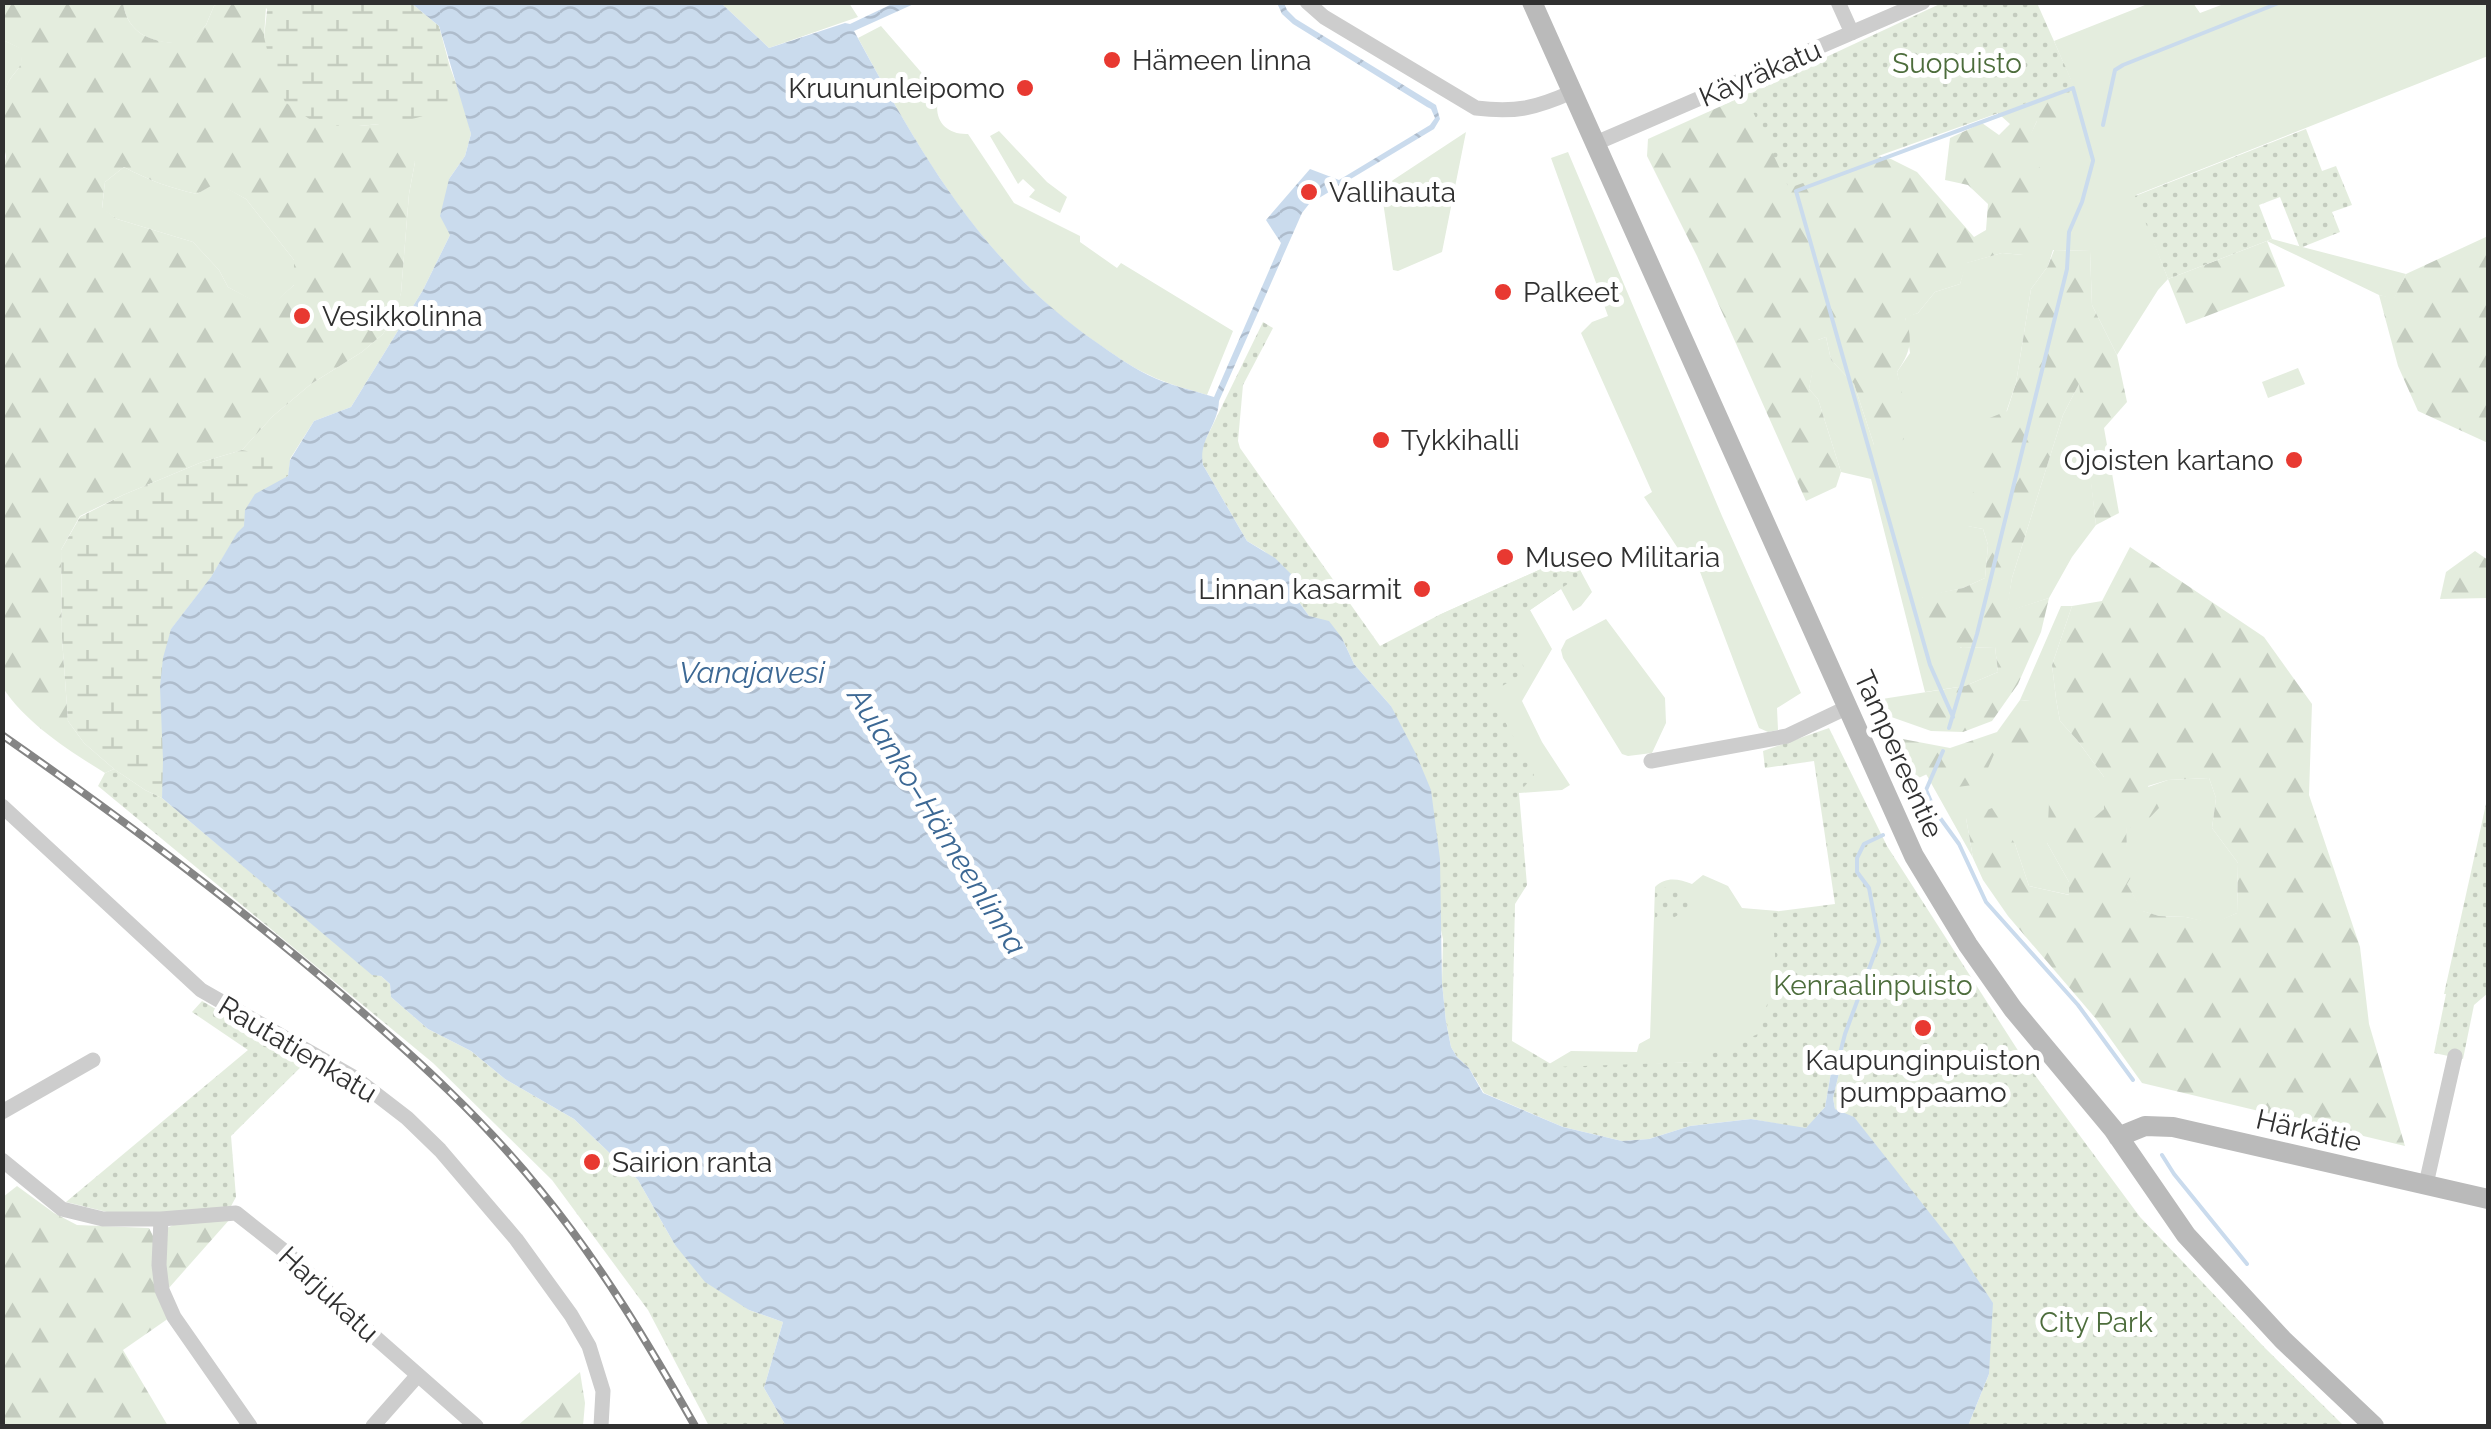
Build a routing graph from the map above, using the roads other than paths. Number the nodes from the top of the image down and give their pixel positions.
1 (1308, 2) edge
2 (1532, 2) edge
3 (1838, 2) edge
4 (1924, 2) edge
5 (1852, 33) junction
6 (1572, 92) junction
7 (1596, 142) junction
8 (1848, 707) junction
9 (1651, 761) dead end
10 (2, 806) edge
11 (2455, 1056) dead end
12 (93, 1060) dead end
13 (2, 1112) edge
14 (2118, 1137) junction
15 (2, 1160) edge
16 (2426, 1184) junction
17 (2488, 1198) edge
18 (161, 1219) junction
19 (418, 1374) junction
20 (250, 1426) edge
21 (373, 1426) edge
22 (476, 1426) edge
23 (601, 1426) edge
24 (2374, 1426) edge

1 - 6 street
2 - 6 main road, Tampereentie
3 - 5 street
4 - 5 street, Käyräkatu
5 - 7 street, Käyräkatu
6 - 7 main road, Tampereentie
7 - 8 main road, Tampereentie
8 - 9 street
8 - 14 main road, Tampereentie
10 - 23 street, Rautatienkatu
11 - 16 street
12 - 13 street
14 - 16 main road, Härkätie
14 - 24 main road, Tampereentie
15 - 18 street, Harjukatu
16 - 17 main road, Härkätie
18 - 19 street, Harjukatu
18 - 20 street
19 - 21 street
19 - 22 street, Harjukatu

